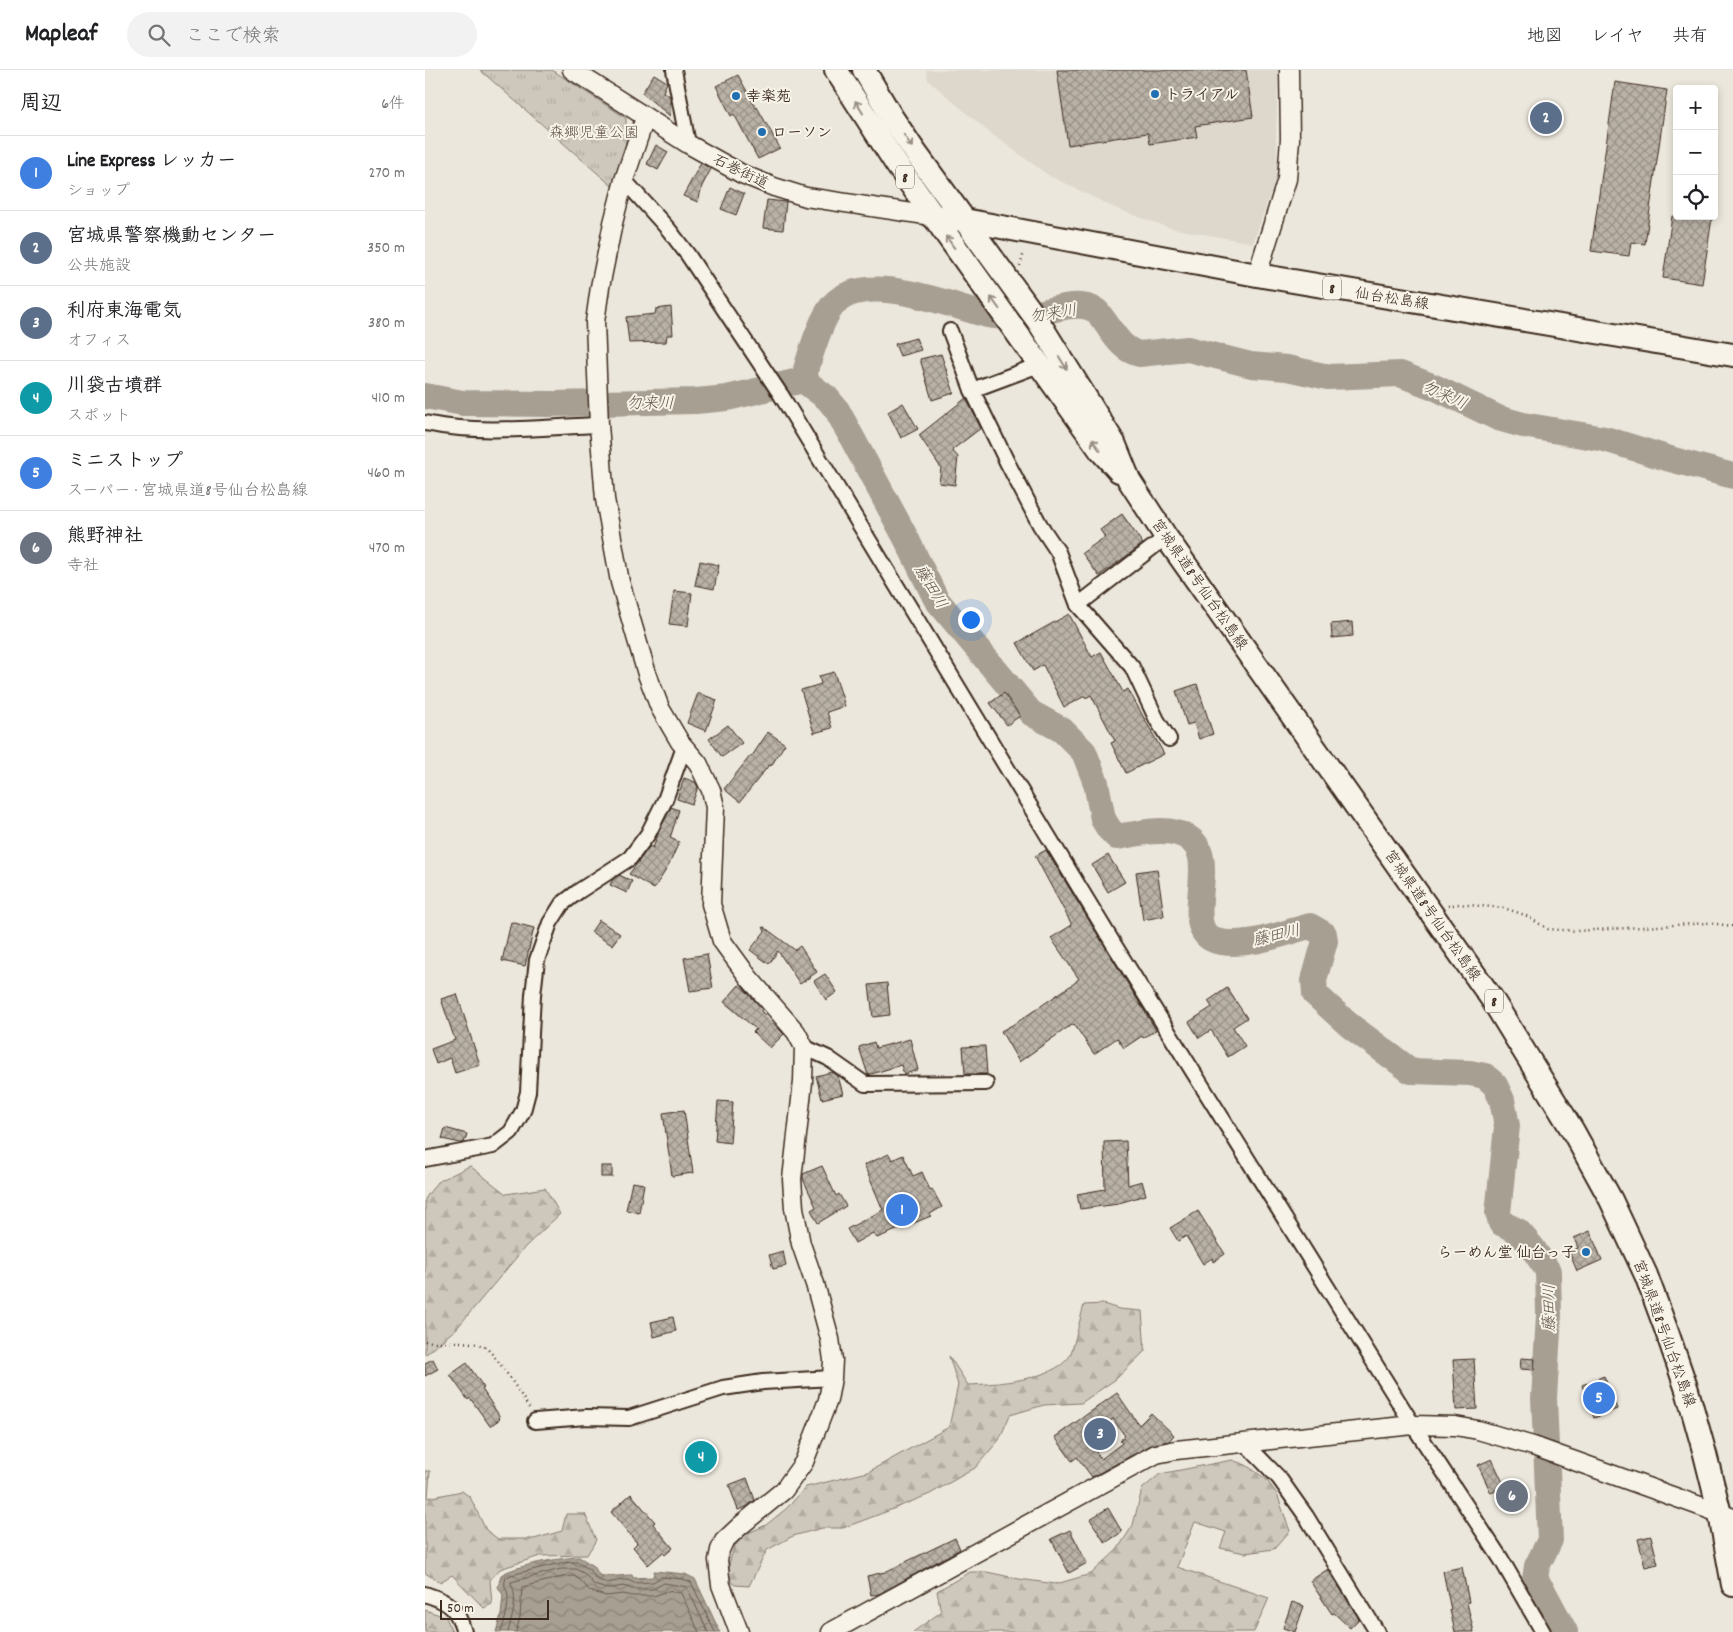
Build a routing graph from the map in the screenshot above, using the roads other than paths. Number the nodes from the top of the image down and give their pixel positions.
1 (572, 70) edge
2 (674, 70) edge
3 (836, 70) edge
4 (864, 70) edge
5 (1289, 70) edge
6 (645, 118) junction
7 (688, 144) junction
8 (624, 180) junction
9 (932, 216) junction
10 (964, 220) junction
11 (1257, 275) junction
12 (950, 331) dead end
13 (1733, 355) edge
14 (1039, 365) junction
15 (971, 390) junction
16 (425, 424) edge
17 (599, 424) junction
18 (1129, 480) junction
19 (1166, 537) junction
20 (1078, 605) junction
21 (1169, 739) dead end
22 (684, 747) junction
23 (805, 1047) junction
24 (985, 1083) dead end
25 (425, 1159) edge
26 (832, 1378) junction
27 (535, 1420) road end
28 (1413, 1425) junction
29 (1245, 1443) junction
30 (1727, 1516) edge
31 (1733, 1584) edge
32 (425, 1594) edge
33 (464, 1632) edge
34 (739, 1632) edge
35 (831, 1632) edge
36 (1377, 1632) edge
37 (1543, 1632) edge

1 - 6 street, 石巻街道
2 - 7 street
9 -> 3 main road, 8
4 -> 10 main road, 8
5 - 11 street
6 - 7 street, 石巻街道
6 - 8 street
7 - 9 street, 石巻街道
8 - 17 street
8 - 28 street
9 - 10 main road, 仙台松島線 / 8
14 -> 9 main road, 宮城県道8号仙台松島線 / 8
10 - 11 main road, 仙台松島線 / 8
10 -> 18 main road, 宮城県道8号仙台松島線 / 8
11 - 13 main road, 仙台松島線 / 8
12 - 15 street
14 - 15 street
18 -> 14 main road, 宮城県道8号仙台松島線 / 8
15 - 20 street
16 - 17 street
17 - 22 street
18 - 19 main road, 宮城県道8号仙台松島線 / 8
19 - 20 street
19 - 30 main road, 宮城県道8号仙台松島線 / 8
20 - 21 street
22 - 23 street
22 - 25 street
23 - 24 street
23 - 26 street
26 - 27 street
26 - 34 street
28 - 29 street
28 - 30 street
28 - 37 street
29 - 35 street
29 - 36 street
30 - 31 main road, 宮城県道8号仙台松島線 / 8
32 - 33 street

